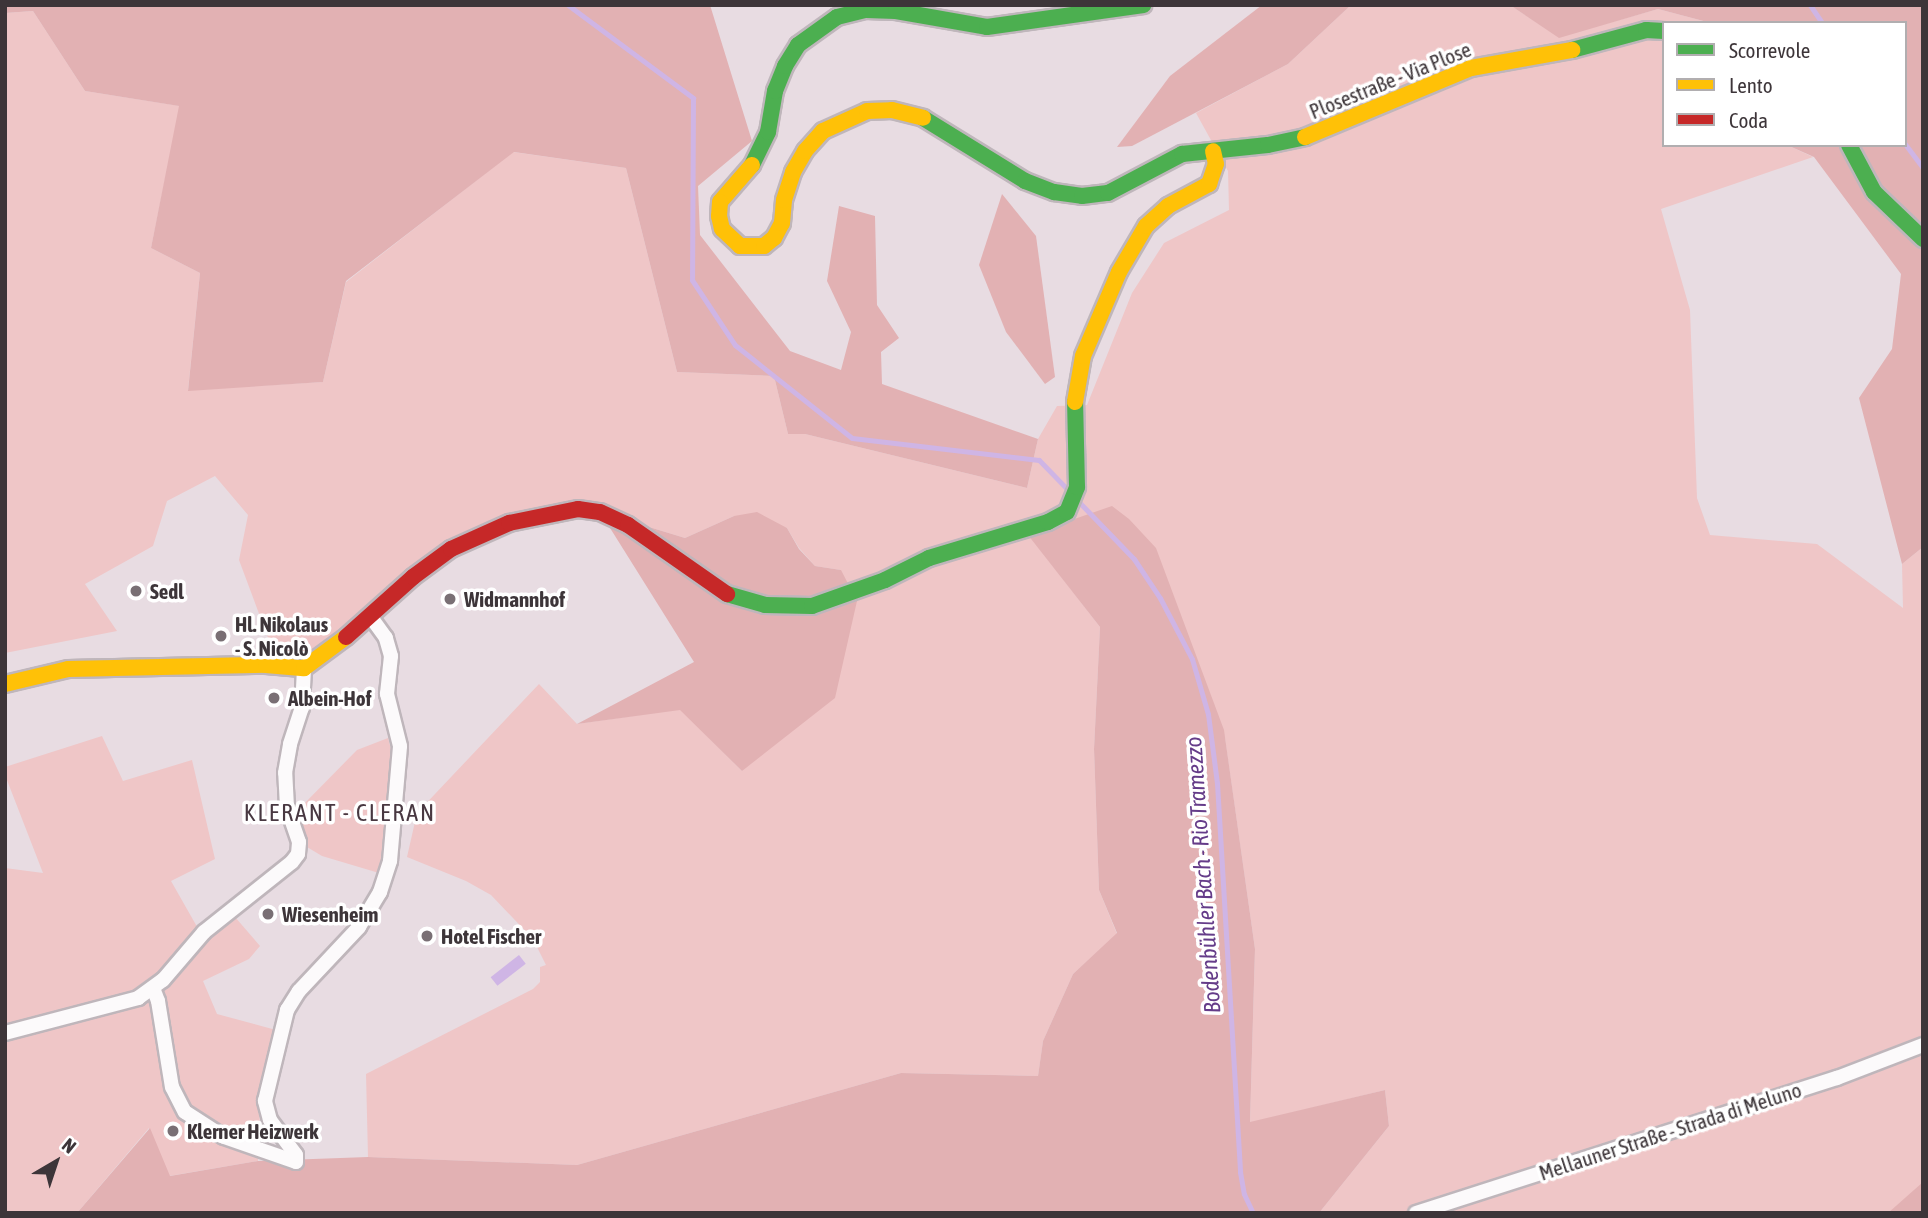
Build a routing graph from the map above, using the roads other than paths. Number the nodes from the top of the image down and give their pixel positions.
1 (1143, 5) edge
2 (1662, 31) edge
3 (1850, 147) edge
4 (1213, 151) junction
5 (1923, 239) edge
6 (371, 617) junction
7 (304, 668) junction
8 (5, 684) edge
9 (153, 988) junction
10 (5, 1033) edge
11 (1923, 1045) edge
12 (1416, 1213) edge

1 - 4 street, Plosestraße - Via Plose
2 - 4 street, Plosestraße - Via Plose
3 - 5 street
4 - 6 street
6 - 7 street
6 - 9 street
7 - 8 street
7 - 9 street
9 - 10 street
11 - 12 street, Mellauner Straße - Strada di Meluno

